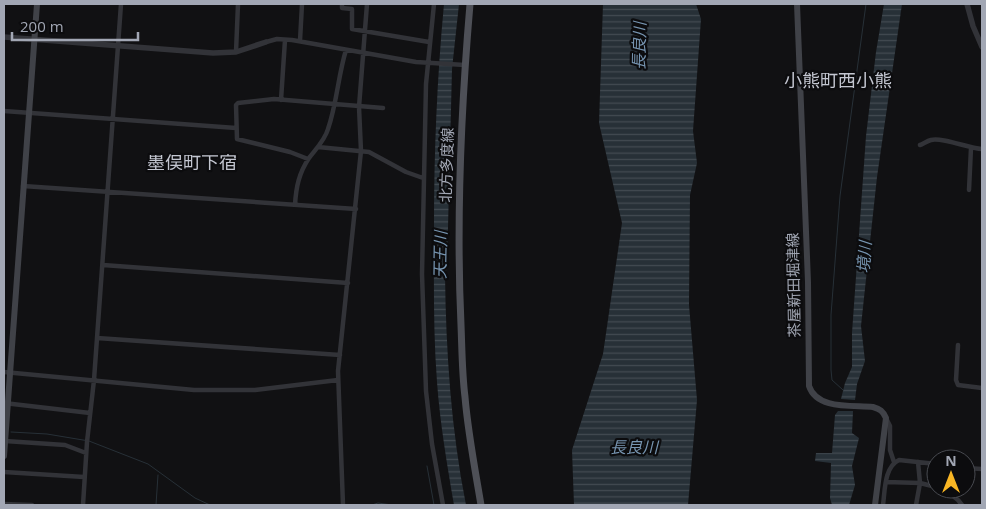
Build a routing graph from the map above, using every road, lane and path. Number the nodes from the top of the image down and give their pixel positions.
1 (36, 4) edge
2 (121, 4) edge
3 (238, 4) edge
4 (302, 4) edge
5 (342, 4) edge
6 (367, 4) edge
7 (434, 4) edge
8 (470, 4) edge
9 (797, 4) edge
10 (967, 4) edge
11 (366, 31) junction
12 (4, 37) edge
13 (34, 39) junction
14 (285, 40) junction
15 (300, 41) junction
16 (266, 42) joint
17 (429, 42) junction
18 (118, 46) junction
19 (982, 48) edge
20 (346, 50) junction
21 (236, 52) junction
22 (364, 52) junction
23 (430, 64) junction
24 (462, 65) junction
25 (281, 100) junction
26 (334, 105) junction
27 (359, 107) junction
28 (383, 108) dead end
29 (4, 111) edge
30 (28, 113) junction
31 (113, 119) junction
32 (236, 128) junction
33 (920, 145) dead end
34 (318, 147) junction
35 (971, 148) junction
36 (982, 149) edge
37 (361, 151) junction
38 (308, 159) junction
39 (423, 178) junction
40 (23, 186) junction
41 (969, 190) dead end
42 (108, 192) junction
43 (295, 205) junction
44 (356, 209) junction
45 (103, 265) junction
46 (348, 283) junction
47 (97, 338) junction
48 (958, 345) dead end
49 (340, 355) junction
50 (7, 373) edge
51 (94, 380) junction
52 (338, 380) junction
53 (982, 388) edge
54 (6, 403) edge
55 (90, 413) junction
56 (886, 418) junction
57 (5, 441) edge
58 (86, 453) junction
59 (4, 456) edge
60 (894, 462) junction
61 (918, 462) junction
62 (926, 463) edge
63 (4, 472) edge
64 (84, 477) junction
65 (886, 482) junction
66 (920, 484) junction
67 (926, 485) edge
68 (4, 504) edge
69 (32, 505) edge
70 (83, 505) edge
71 (343, 505) edge
72 (443, 505) edge
73 (481, 505) edge
74 (875, 505) edge
75 (883, 505) edge
76 (916, 505) edge

1 - 13 main road
2 - 18 street
3 - 21 street
4 - 15 street
5 - 11 street
6 - 11 street
7 - 17 street
8 - 24 main road, 北方多度線
9 - 56 main road, 茶屋新田堀津線
10 - 19 street
11 - 17 street
11 - 22 street
12 - 13 street
13 - 18 street
13 - 30 main road
14 - 15 street
14 - 16 street
14 - 25 street
15 - 20 street
16 - 21 street
17 - 23 street
18 - 21 street
18 - 31 street
20 - 22 street
20 - 26 street
22 - 23 street
22 - 27 street
23 - 24 street
23 - 39 street
24 - 73 main road, 北方多度線
25 - 26 street
25 - 32 street
26 - 27 street
26 - 34 street
27 - 28 street
27 - 37 street
29 - 30 street
30 - 31 street
30 - 40 main road
31 - 32 street
31 - 42 street
32 - 38 street
33 - 35 street
34 - 37 street
34 - 38 street
35 - 36 street
35 - 41 street
37 - 39 street
37 - 44 street
38 - 43 street
39 - 72 street
40 - 42 street
40 - 50 main road
42 - 43 street
42 - 45 street
43 - 44 street
44 - 46 street
45 - 46 street
45 - 47 street
46 - 49 street
47 - 49 street
47 - 51 street
48 - 53 street
49 - 52 street
50 - 51 street
50 - 54 main road
51 - 52 street
51 - 55 street
52 - 71 street
54 - 55 street
54 - 57 main road
55 - 58 street
56 - 60 street
56 - 74 main road
57 - 58 street
57 - 59 main road
58 - 64 street
60 - 61 street
60 - 65 street
61 - 62 street
61 - 66 street
63 - 64 street
64 - 70 street
65 - 66 street
65 - 75 street
66 - 67 street
66 - 76 street
68 - 69 street

